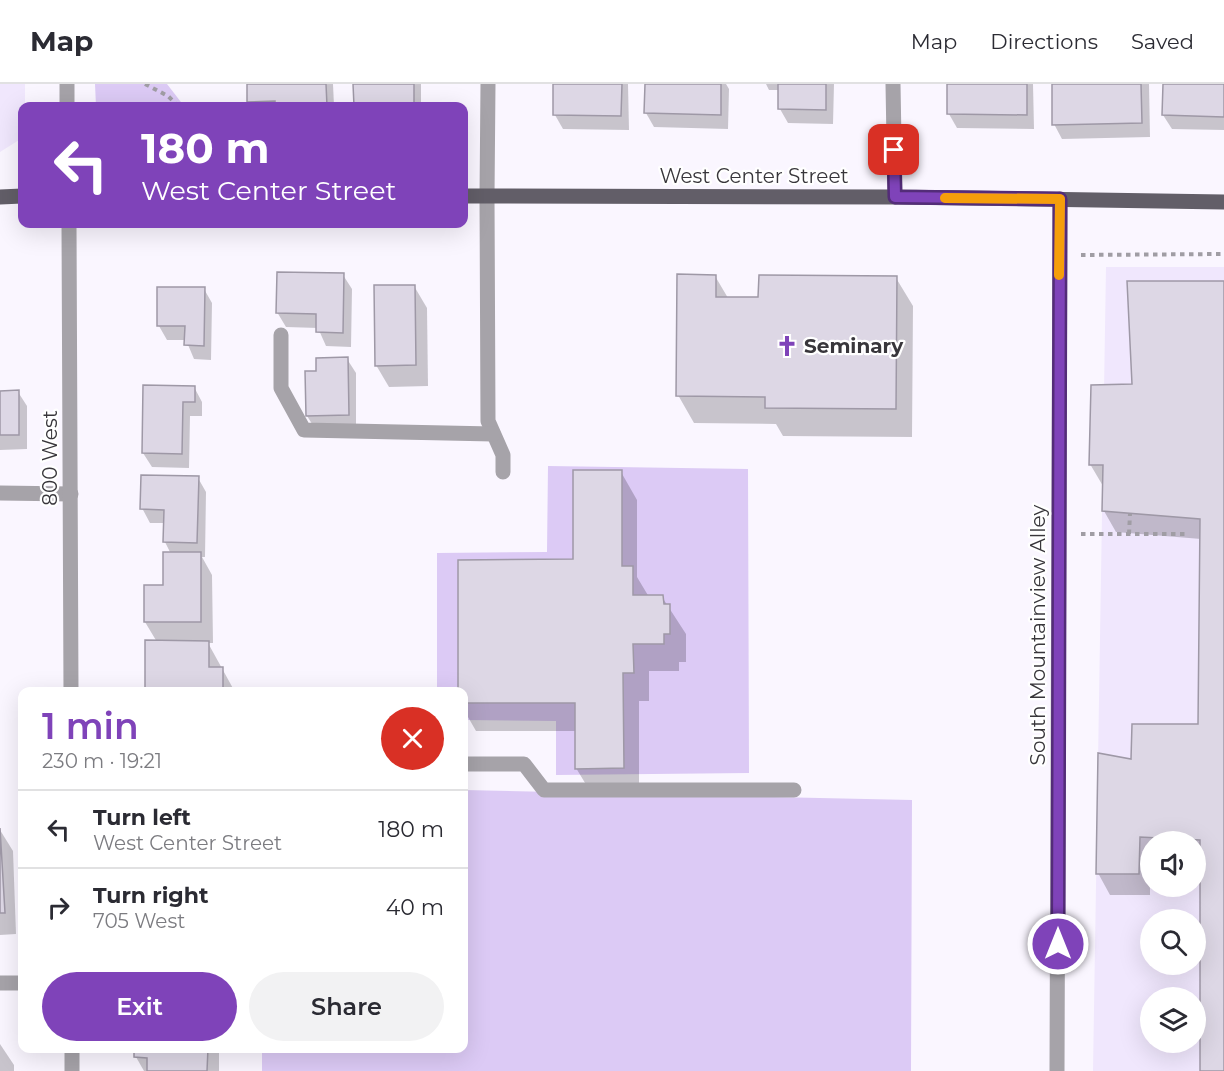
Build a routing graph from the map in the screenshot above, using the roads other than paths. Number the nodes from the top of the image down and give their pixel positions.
1 (67, 84) edge
2 (488, 84) edge
3 (893, 84) edge
4 (67, 102) edge
5 (18, 196) edge
6 (468, 196) edge
7 (488, 196) junction
8 (0, 197) edge
9 (895, 197) junction
10 (1060, 199) junction
11 (1224, 202) edge
12 (69, 228) edge
13 (281, 335) dead end
14 (493, 434) junction
15 (503, 472) dead end
16 (0, 493) edge
17 (71, 494) junction
18 (71, 687) edge
19 (468, 764) edge
20 (794, 790) dead end
21 (0, 983) edge
22 (18, 983) edge
23 (72, 1053) edge
24 (72, 1071) edge
25 (1058, 1071) edge

1 - 4 street
2 - 7 street
3 - 9 street
5 - 8 main road
6 - 7 main road, West Center Street
7 - 9 main road, West Center Street
7 - 14 street
9 - 10 main road, West Center Street
10 - 11 main road, West Center Street
10 - 25 street, South Mountainview Alley
12 - 17 street, 800 West
13 - 14 street
14 - 15 street
16 - 17 street
17 - 18 street, 800 West
19 - 20 street
21 - 22 street
23 - 24 street

